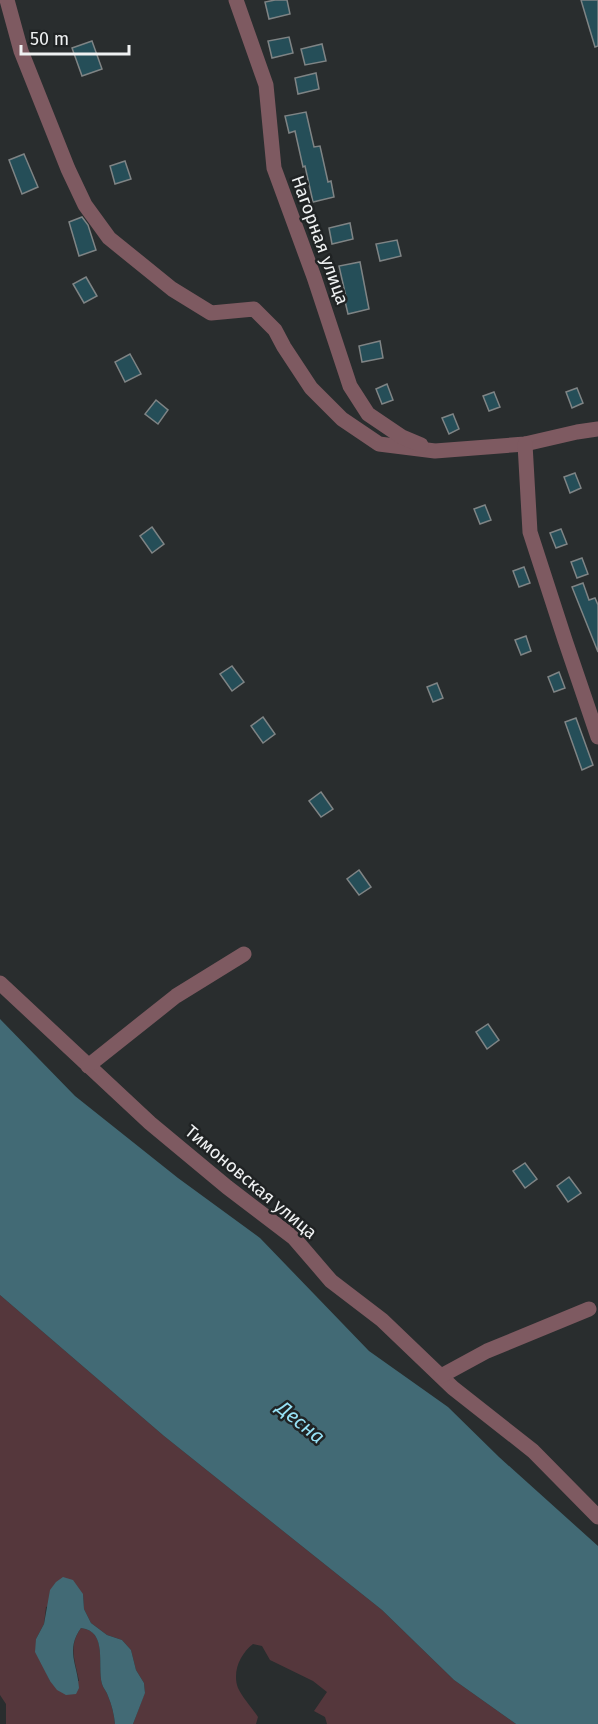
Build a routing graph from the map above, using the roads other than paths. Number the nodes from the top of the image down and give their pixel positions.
1 (7, 0) edge
2 (236, 0) edge
3 (598, 429) edge
4 (525, 444) junction
5 (435, 451) junction
6 (598, 738) edge
7 (244, 954) dead end
8 (0, 983) edge
9 (88, 1066) junction
10 (589, 1309) dead end
11 (441, 1376) junction
12 (595, 1509) edge

1 - 5 street
2 - 5 street, Нагорная улица
3 - 4 street
4 - 5 street
4 - 6 street
7 - 9 street
8 - 9 street, Тимоновская улица
9 - 11 street, Тимоновская улица
10 - 11 street
11 - 12 street, Тимоновская улица

